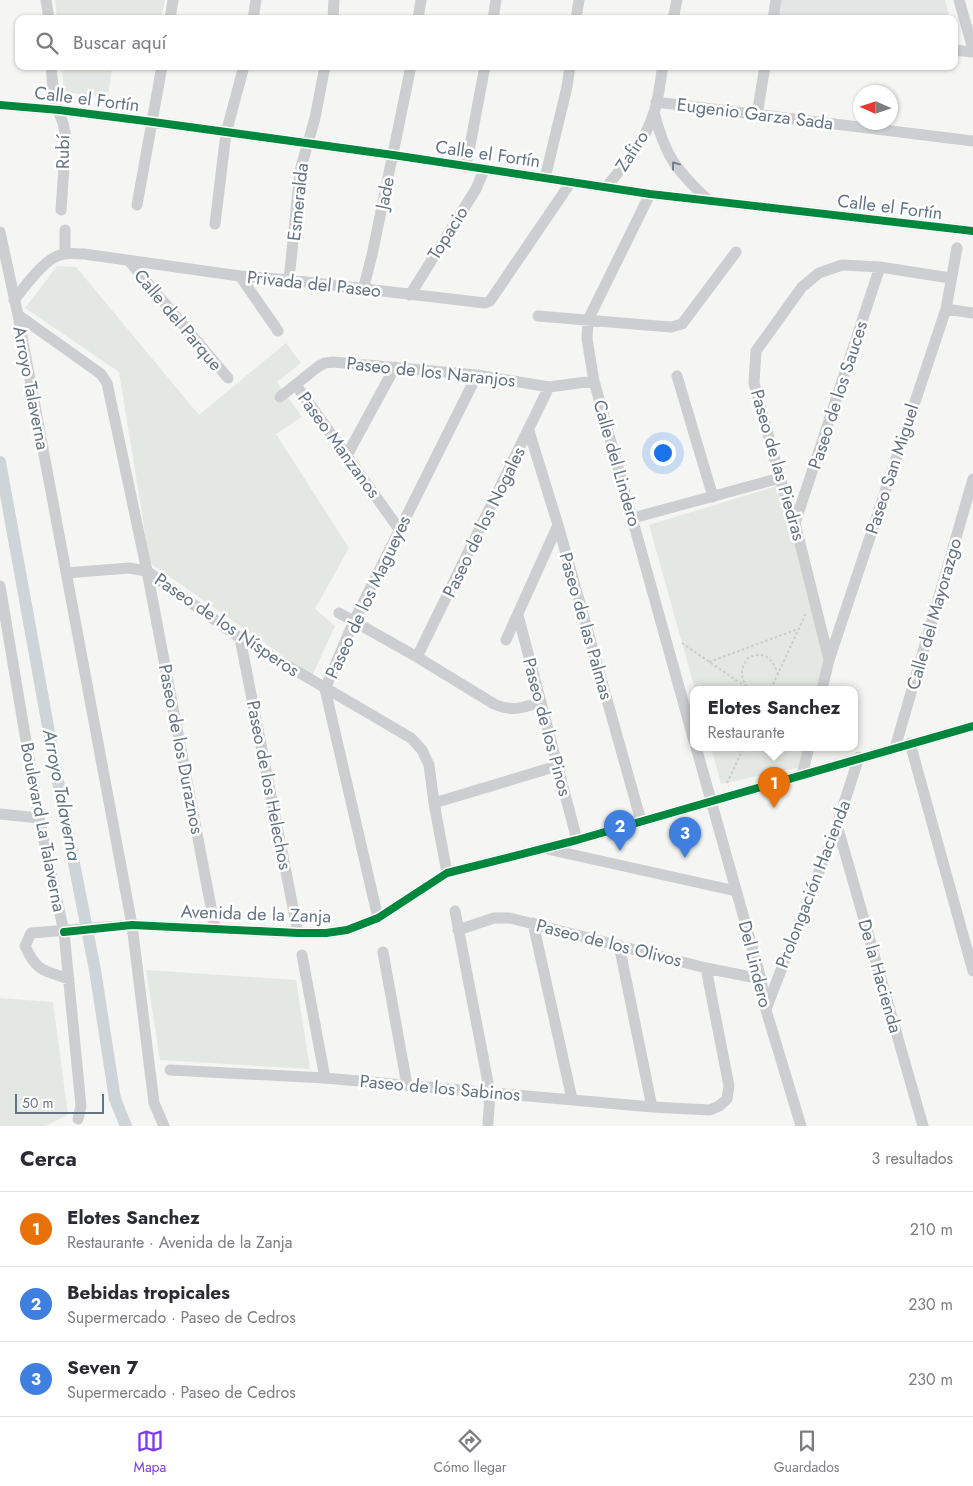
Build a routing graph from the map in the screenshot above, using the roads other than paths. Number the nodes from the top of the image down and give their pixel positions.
1 (46, 0) edge
2 (173, 0) edge
3 (256, 0) edge
4 (334, 0) edge
5 (421, 0) edge
6 (496, 0) edge
7 (579, 0) edge
8 (677, 0) edge
9 (776, 0) edge
10 (959, 0) edge
11 (48, 15) edge
12 (171, 15) edge
13 (254, 15) edge
14 (333, 15) edge
15 (419, 15) edge
16 (494, 15) edge
17 (577, 15) edge
18 (674, 15) edge
19 (774, 15) edge
20 (958, 50) edge
21 (973, 51) edge
22 (51, 70) edge
23 (161, 70) edge
24 (243, 70) edge
25 (324, 70) edge
26 (410, 70) edge
27 (484, 70) edge
28 (569, 70) edge
29 (662, 70) edge
30 (764, 70) edge
31 (0, 105) edge
32 (655, 107) junction
33 (59, 110) junction
34 (757, 115) junction
35 (153, 122) junction
36 (226, 133) junction
37 (973, 141) edge
38 (308, 144) junction
39 (393, 155) junction
40 (466, 167) junction
41 (484, 170) junction
42 (545, 178) junction
43 (571, 182) junction
44 (606, 187) junction
45 (650, 194) junction
46 (708, 200) junction
47 (136, 205) dead end
48 (61, 210) dead end
49 (215, 224) dead end
50 (65, 230) dead end
51 (973, 231) edge
52 (0, 232) edge
53 (957, 248) dead end
54 (736, 252) dead end
55 (65, 254) junction
56 (130, 261) junction
57 (880, 267) junction
58 (240, 276) junction
59 (950, 278) junction
60 (289, 280) junction
61 (363, 290) junction
62 (410, 295) junction
63 (14, 300) junction
64 (946, 309) junction
65 (973, 313) edge
66 (18, 315) junction
67 (538, 316) dead end
68 (588, 320) junction
69 (278, 331) dead end
70 (395, 367) junction
71 (478, 375) junction
72 (677, 376) dead end
73 (228, 378) dead end
74 (594, 381) junction
75 (296, 385) junction
76 (549, 387) junction
77 (280, 397) dead end
78 (529, 431) junction
79 (346, 457) junction
80 (780, 478) junction
81 (973, 479) edge
82 (713, 497) junction
83 (633, 518) junction
84 (795, 523) junction
85 (558, 525) junction
86 (399, 529) junction
87 (147, 571) junction
88 (66, 572) junction
89 (0, 586) edge
90 (339, 613) dead end
91 (518, 614) junction
92 (354, 621) junction
93 (240, 638) junction
94 (506, 640) dead end
95 (417, 657) junction
96 (829, 660) junction
97 (823, 686) edge
98 (325, 689) junction
99 (540, 702) junction
100 (690, 725) edge
101 (973, 726) edge
102 (910, 743) junction
103 (895, 748) junction
104 (697, 751) edge
105 (808, 751) edge
106 (859, 758) junction
107 (558, 766) junction
108 (802, 775) junction
109 (711, 802) junction
110 (434, 803) junction
111 (0, 814) edge
112 (39, 818) junction
113 (641, 821) junction
114 (837, 825) junction
115 (577, 840) junction
116 (545, 849) junction
117 (447, 873) junction
118 (736, 891) junction
119 (455, 910) dead end
120 (378, 918) junction
121 (533, 923) junction
122 (132, 925) junction
123 (215, 928) junction
124 (458, 930) junction
125 (69, 931) junction
126 (298, 933) junction
127 (619, 945) junction
128 (383, 952) dead end
129 (302, 955) dead end
130 (706, 968) junction
131 (973, 970) edge
132 (69, 979) junction
133 (761, 980) junction
134 (766, 1010) junction
135 (170, 1070) dead end
136 (325, 1078) junction
137 (407, 1085) junction
138 (490, 1093) junction
139 (572, 1099) junction
140 (652, 1107) junction
141 (488, 1123) dead end
142 (77, 1124) edge
143 (164, 1126) edge
144 (801, 1126) edge
145 (924, 1126) edge

1 - 11 street
2 - 12 street
3 - 13 street
4 - 14 street
5 - 15 street
6 - 16 street
7 - 17 street
8 - 18 street
9 - 19 street
10 - 21 street
20 - 21 street
22 - 33 street, Rubí
23 - 35 street
24 - 36 street
25 - 38 street, Esmeralda
26 - 39 street, Jade
27 - 40 street
28 - 42 street
29 - 32 street, Zafiro
30 - 34 street
31 - 33 street, Calle el Fortín
32 - 34 street, Eugenio Garza Sada
32 - 44 street, Zafiro
46 -> 32 street, Zafiro
33 - 35 street, Calle el Fortín
33 - 48 street, Rubí
34 - 37 street, Eugenio Garza Sada
35 - 36 street, Calle el Fortín
35 - 47 street
36 - 38 street, Calle el Fortín
36 - 49 street
38 - 39 street, Calle el Fortín
38 - 60 street, Esmeralda
39 - 40 street, Calle el Fortín
39 - 61 street, Jade
40 - 41 street, Calle el Fortín
41 - 42 street, Calle el Fortín
41 - 62 street, Topacio
42 - 43 street, Calle el Fortín
43 - 44 street, Calle el Fortín
43 - 62 street, Privada del Paseo
44 - 45 street, Calle el Fortín
45 - 46 street, Calle el Fortín
45 - 68 street, Calle del Lindero
46 - 51 street, Calle el Fortín
50 - 55 street
52 - 63 street, Arroyo Talaverna
53 - 59 street, Paseo San Miguel
54 - 68 street
55 - 56 street, Privada del Paseo
55 - 63 street
56 - 58 street, Privada del Paseo
56 - 73 street, Calle del Parque
57 - 59 street, Paseo de las Piedras
57 - 80 street, Paseo de las Piedras
57 - 84 street, Paseo de los Sauces
58 - 60 street, Privada del Paseo
58 - 69 street
59 - 64 street, Paseo San Miguel
60 - 61 street, Privada del Paseo
61 - 62 street, Privada del Paseo
63 - 66 street, Arroyo Talaverna
64 - 65 street
64 - 96 street, Paseo San Miguel
66 - 87 street, Paseo de los Duraznos
66 - 88 street, Arroyo Talaverna
67 - 68 street
68 - 74 street, Calle del Lindero
70 - 71 street, Paseo de los Naranjos
70 - 75 street, Paseo de los Naranjos
70 - 79 street
71 - 76 street, Paseo de los Naranjos
71 - 86 street, Paseo de los Magueyes
72 - 82 street
74 - 76 street, Paseo de los Naranjos
74 - 83 street, Calle del Lindero
75 - 77 street, Paseo de los Naranjos
75 - 79 street, Paseo Manzanos
76 - 78 street, Paseo de los Nogales
78 - 85 street, Paseo de las Palmas
78 - 95 street, Paseo de los Nogales
79 - 86 street, Paseo Manzanos
80 - 82 street
80 - 84 street, Paseo de las Piedras
81 - 103 street, Calle del Mayorazgo
82 - 83 street
83 - 100 street, Calle del Lindero
84 - 96 street, Paseo de las Piedras
85 - 91 street, Paseo de los Pinos
85 - 113 street, Paseo de las Palmas
86 - 92 street, Paseo de los Magueyes
87 - 88 street, Paseo de los Nísperos
87 - 93 street, Paseo de los Nísperos
87 - 123 street, Paseo de los Duraznos
88 - 122 street, Arroyo Talaverna
89 - 112 street, Boulevard La Talaverna
90 - 92 street
91 - 94 street, Paseo de los Pinos
91 - 99 street, Paseo de los Pinos
92 - 95 street
92 - 98 street, Paseo de los Magueyes
93 - 98 street, Paseo de los Nísperos
93 - 126 street, Paseo de los Helechos
95 - 99 street
96 - 97 street, Paseo San Miguel
98 - 110 street, Paseo de los Nísperos
98 - 120 street, Paseo de los Magueyes
99 - 107 street, Paseo de los Pinos
101 - 102 street, Avenida de la Zanja
102 - 103 street, Avenida de la Zanja
102 - 131 street
103 - 106 street, Avenida de la Zanja
104 - 109 street
105 - 108 street
106 - 108 street, Avenida de la Zanja
106 - 114 street, Prolongación Hacienda
107 - 110 street
107 - 115 street, Paseo de los Pinos
108 - 109 street, Avenida de la Zanja
109 - 113 street, Avenida de la Zanja
109 - 118 street, Del Lindero
110 - 117 street, Paseo de los Nísperos
111 - 112 street
112 - 125 street, Boulevard La Talaverna
113 - 115 street, Avenida de la Zanja
114 - 134 street, Prolongación Hacienda
114 - 145 street, De la Hacienda
115 - 116 street, Avenida de la Zanja
116 - 117 street, Avenida de la Zanja
116 - 118 street
117 - 120 street, Avenida de la Zanja
118 - 133 street, Del Lindero
119 - 124 street
120 - 126 street, Avenida de la Zanja
121 - 124 street, Paseo de los Olivos
121 - 127 street, Paseo de los Olivos
121 - 139 street
122 - 123 street, Avenida de la Zanja
122 - 125 street, Avenida de la Zanja
122 - 143 street, Arroyo Talaverna
123 - 126 street, Avenida de la Zanja
124 - 138 street
125 - 132 street, Boulevard La Talaverna
125 - 132 street, Avenida de la Zanja
127 - 130 street, Paseo de los Olivos
127 - 140 street
128 - 137 street
129 - 136 street
130 - 133 street, Paseo de los Olivos
130 - 140 street, Paseo de los Sabinos
132 - 142 street, Boulevard La Talaverna
133 - 134 street, Del Lindero
134 - 144 street, Del Lindero
135 - 136 street, Paseo de los Sabinos
136 - 137 street, Paseo de los Sabinos
137 - 138 street, Paseo de los Sabinos
138 - 139 street, Paseo de los Sabinos
138 - 141 street
139 - 140 street, Paseo de los Sabinos

